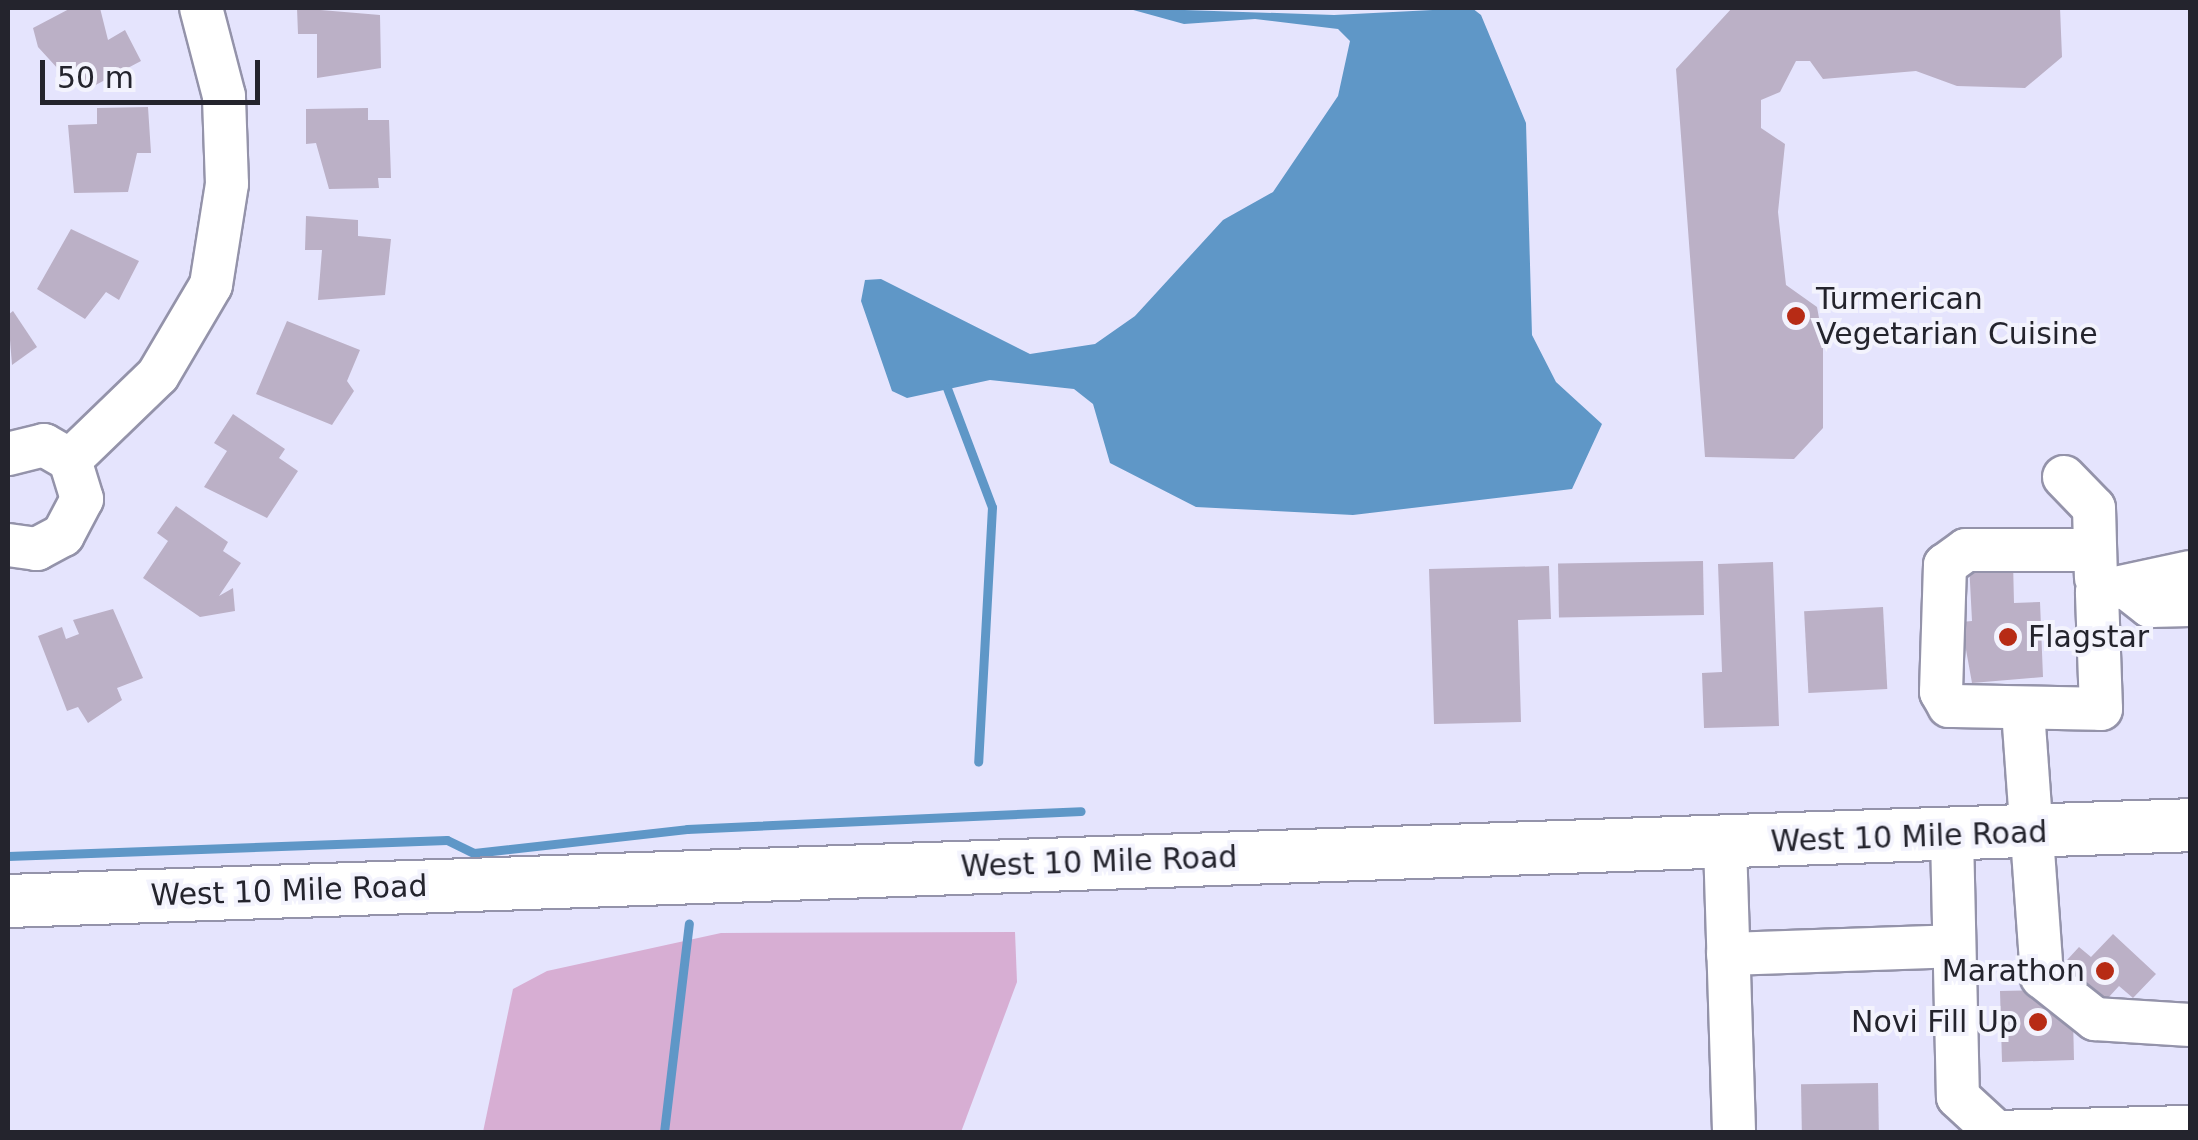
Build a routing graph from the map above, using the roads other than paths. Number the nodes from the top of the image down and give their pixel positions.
1 (201, 8) edge
2 (8, 454) edge
3 (70, 460) junction
4 (2064, 478) dead end
5 (8, 545) edge
6 (2190, 572) edge
7 (2107, 577) junction
8 (2190, 605) edge
9 (2023, 711) junction
10 (2190, 825) edge
11 (2026, 832) junction
12 (1952, 836) junction
13 (1724, 844) junction
14 (8, 901) edge
15 (1952, 946) junction
16 (1728, 954) junction
17 (2190, 1025) edge
18 (2190, 1127) edge
19 (1734, 1132) edge
20 (1996, 1132) edge

1 - 3 street
2 - 3 street
3 - 5 street
4 - 7 street
6 - 7 street
7 - 8 street
7 - 9 street
7 - 9 street
9 - 11 street
10 - 11 main road, West 10 Mile Road
11 - 12 main road, West 10 Mile Road
11 - 17 street
12 - 13 main road, West 10 Mile Road
12 - 15 street
13 - 14 main road, West 10 Mile Road
13 - 16 street
15 - 16 street
15 - 20 street
16 - 19 street
18 - 20 street

